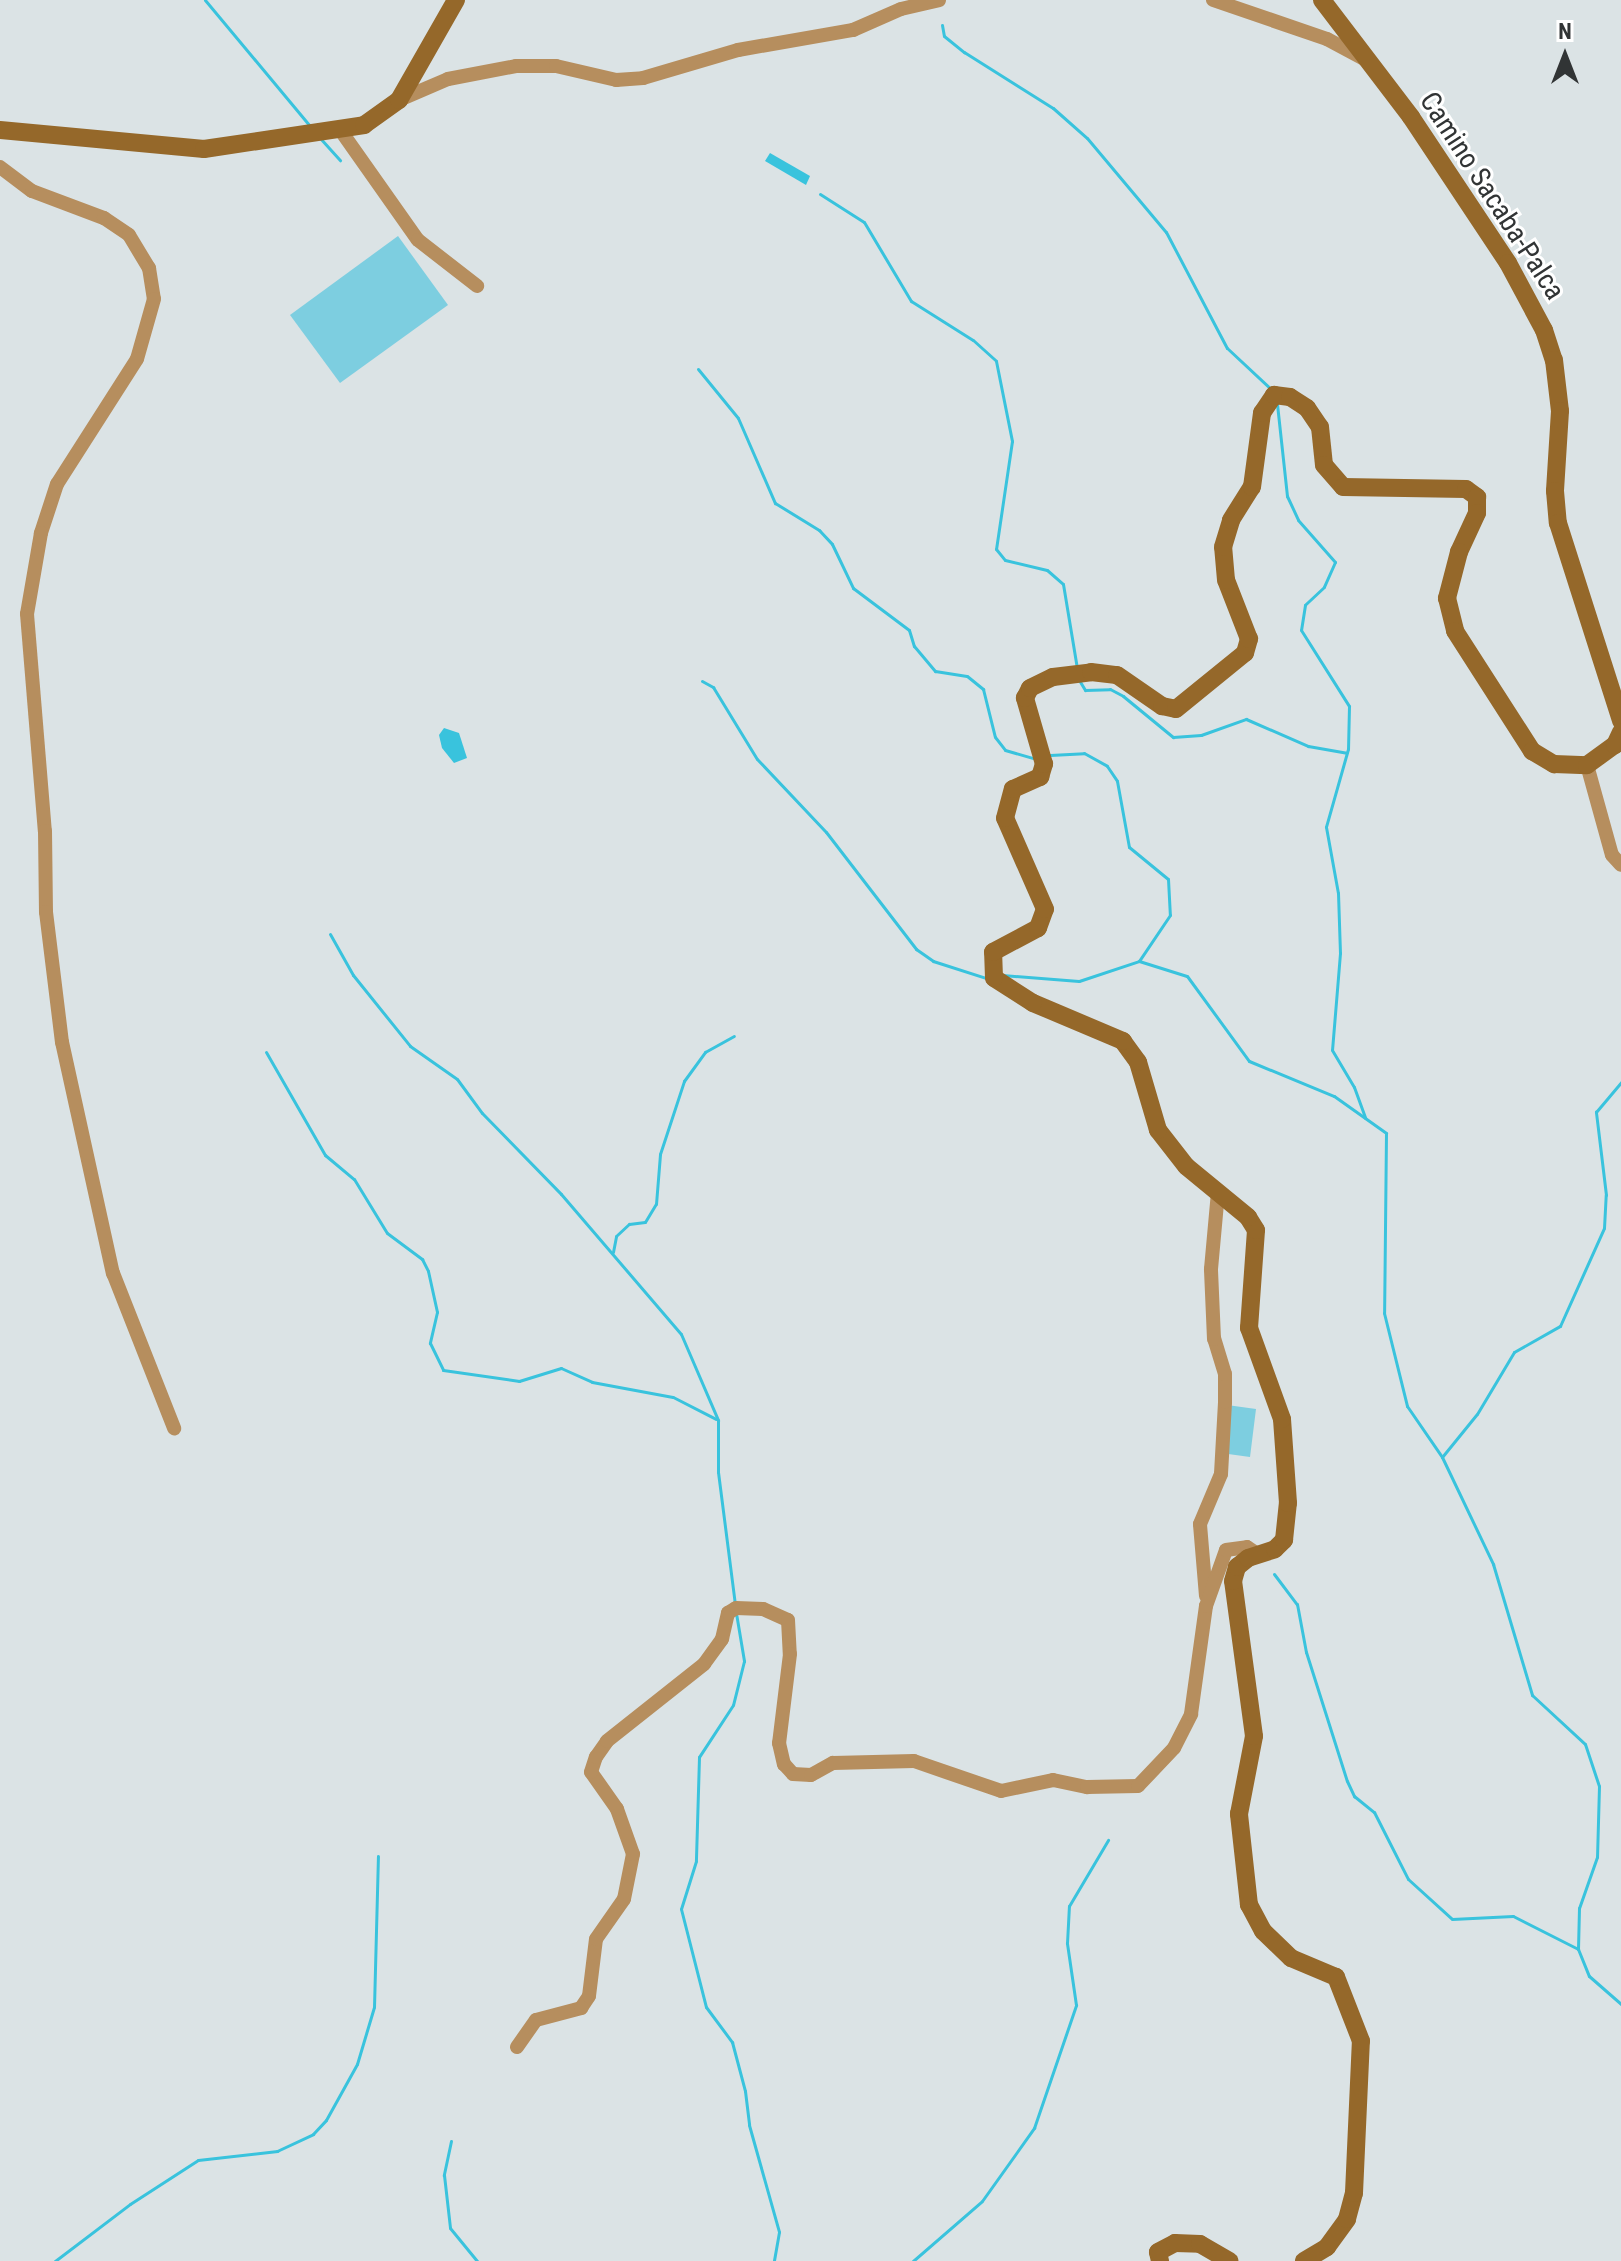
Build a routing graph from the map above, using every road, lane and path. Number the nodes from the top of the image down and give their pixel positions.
1 (456, 0) edge
2 (939, 0) edge
3 (1213, 0) edge
4 (1322, 0) edge
5 (1366, 60) junction
6 (399, 100) junction
7 (0, 130) edge
8 (341, 131) junction
9 (0, 167) edge
10 (477, 286) dead end
11 (1621, 721) edge
12 (1621, 732) edge
13 (1587, 765) junction
14 (1621, 865) edge
15 (1218, 1192) junction
16 (174, 1428) dead end
17 (1259, 1555) junction
18 (1206, 1606) junction
19 (517, 2047) dead end
20 (1160, 2261) edge
21 (1230, 2261) edge
22 (1304, 2261) edge

1 - 6 street
2 - 6 street
3 - 5 street
4 - 5 street, Camino Sacaba-Palca
5 - 11 street, Camino Sacaba-Palca
6 - 8 street
7 - 8 street
8 - 10 street
9 - 16 street
12 - 13 street
13 - 14 street
13 - 15 street
15 - 17 street
15 - 18 street
17 - 18 street
17 - 22 street
18 - 19 street
20 - 21 street

